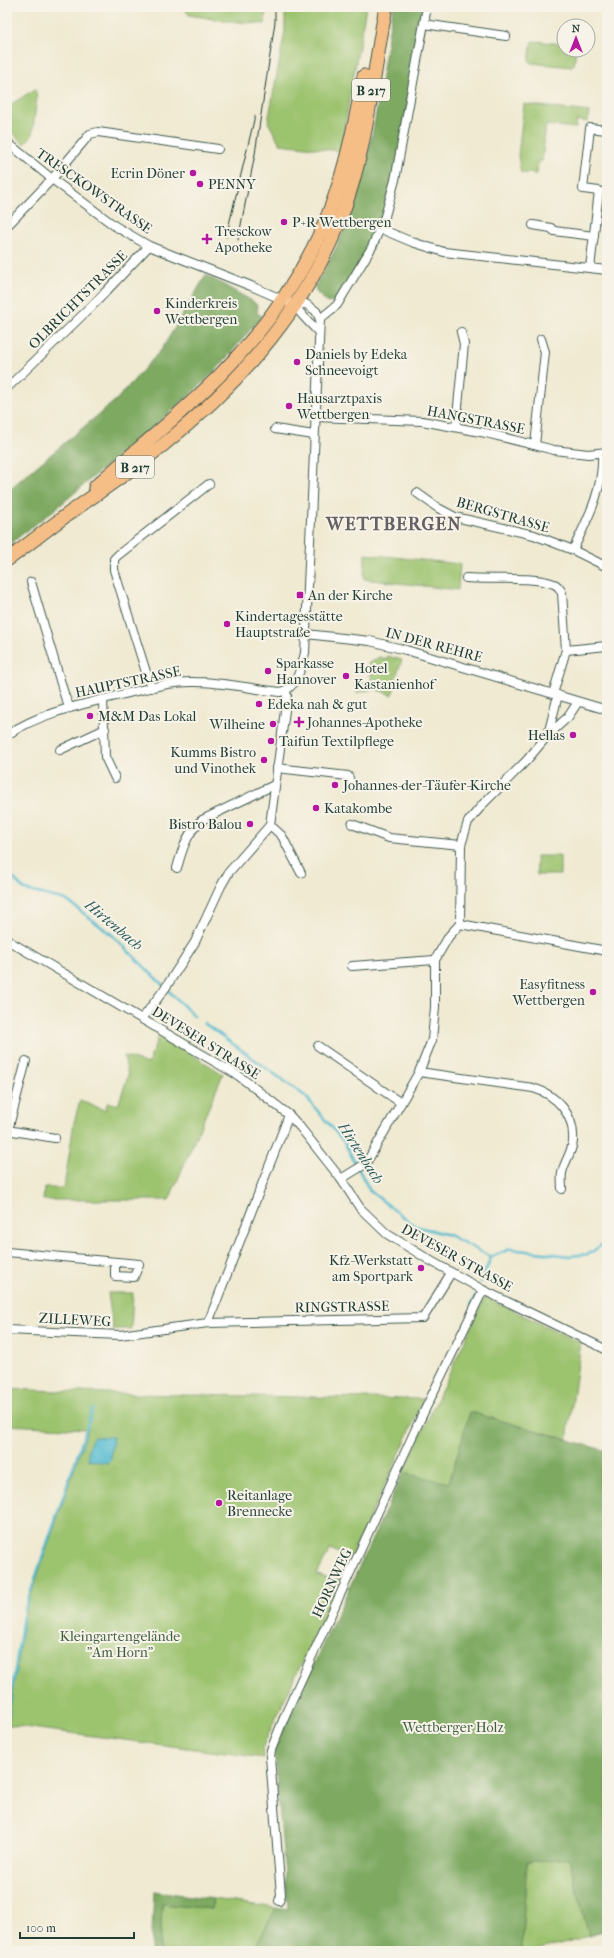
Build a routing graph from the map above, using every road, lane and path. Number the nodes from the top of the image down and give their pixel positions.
1 (377, 7) edge
2 (386, 7) edge
3 (427, 7) edge
4 (424, 24) junction
5 (506, 36) dead end
6 (606, 130) edge
7 (7, 142) edge
8 (218, 149) dead end
9 (52, 180) junction
10 (533, 225) dead end
11 (7, 226) edge
12 (381, 229) junction
13 (594, 236) junction
14 (149, 246) junction
15 (590, 268) junction
16 (607, 270) edge
17 (283, 299) junction
18 (295, 305) junction
19 (320, 319) junction
20 (461, 332) dead end
21 (319, 333) junction
22 (542, 339) dead end
23 (7, 388) edge
24 (316, 418) junction
25 (456, 427) junction
26 (275, 429) dead end
27 (314, 435) junction
28 (535, 445) junction
29 (604, 452) edge
30 (209, 484) dead end
31 (417, 493) dead end
32 (61, 519) junction
33 (573, 550) junction
34 (7, 560) edge
35 (607, 567) edge
36 (466, 578) dead end
37 (31, 582) dead end
38 (306, 634) junction
39 (607, 646) edge
40 (566, 650) junction
41 (151, 688) junction
42 (285, 691) junction
43 (556, 695) junction
44 (103, 699) junction
45 (578, 702) junction
46 (70, 708) junction
47 (607, 710) edge
48 (105, 729) junction
49 (7, 735) edge
50 (548, 735) junction
51 (60, 750) dead end
52 (277, 768) junction
53 (115, 778) dead end
54 (351, 784) dead end
55 (274, 785) junction
56 (352, 824) dead end
57 (270, 825) junction
58 (461, 845) junction
59 (177, 868) dead end
60 (301, 873) dead end
61 (460, 924) junction
62 (7, 940) edge
63 (607, 951) edge
64 (435, 960) junction
65 (352, 966) dead end
66 (142, 1019) junction
67 (318, 1046) dead end
68 (26, 1061) dead end
69 (420, 1072) junction
70 (400, 1103) junction
71 (289, 1115) junction
72 (7, 1130) edge
73 (55, 1138) dead end
74 (341, 1179) junction
75 (562, 1189) dead end
76 (7, 1252) edge
77 (115, 1262) dead end
78 (451, 1273) junction
79 (483, 1290) junction
80 (208, 1323) junction
81 (7, 1330) edge
82 (142, 1333) joint
83 (607, 1350) edge
84 (279, 1901) dead end

1 - 17 main road, B 217
2 - 18 main road, B 217
3 - 4 street
4 - 5 street
4 - 12 street
6 - 13 street
7 - 9 street, TRESCKOWSTRASSE
8 - 9 street
9 - 11 street
9 - 14 street, TRESCKOWSTRASSE
10 - 13 street
12 - 15 street
12 - 19 street
13 - 15 street
14 - 17 street, TRESCKOWSTRASSE
14 - 23 street, OLBRICHTSTRASSE
15 - 16 street
17 - 18 street
17 - 32 main road, B 217
18 - 19 street
18 - 21 street
18 - 32 main road, B 217
19 - 21 street
20 - 25 street
21 - 24 street
22 - 28 street
24 - 25 street, HANGSTRASSE
24 - 27 street
25 - 28 street, HANGSTRASSE
26 - 27 street
27 - 38 street
28 - 29 street, HANGSTRASSE
29 - 33 street
30 - 41 street
31 - 33 street, BERGSTRASSE
32 - 34 main road, B 217
33 - 35 street, BERGSTRASSE
36 - 40 street
37 - 46 street
38 - 42 street
38 - 43 street, IN DER REHRE
39 - 40 street
40 - 43 street
41 - 42 street, HAUPTSTRASSE
41 - 44 street, HAUPTSTRASSE
42 - 52 street
43 - 45 street, IN DER REHRE
43 - 50 street
44 - 46 street, HAUPTSTRASSE
44 - 48 street
45 - 47 street, IN DER REHRE
45 - 50 street
46 - 49 street, HAUPTSTRASSE
48 - 51 street
48 - 53 street
50 - 58 street
52 - 54 street
52 - 55 street
55 - 57 street
55 - 59 street
56 - 58 street
57 - 60 street
57 - 66 street
58 - 61 street
61 - 63 street
61 - 64 street
62 - 66 street, DEVESER STRASSE
64 - 65 street
64 - 69 street
66 - 71 street, DEVESER STRASSE
67 - 70 street
68 - 72 street
69 - 70 street
69 - 75 street
70 - 74 street
71 - 74 street, DEVESER STRASSE
71 - 80 street
72 - 73 street
74 - 78 street, DEVESER STRASSE
76 - 77 street
78 - 79 street, DEVESER STRASSE
78 - 80 street, RINGSTRASSE
79 - 83 street, DEVESER STRASSE
79 - 84 street, HORNWEG
80 - 82 street, RINGSTRASSE
81 - 82 street, ZILLEWEG

